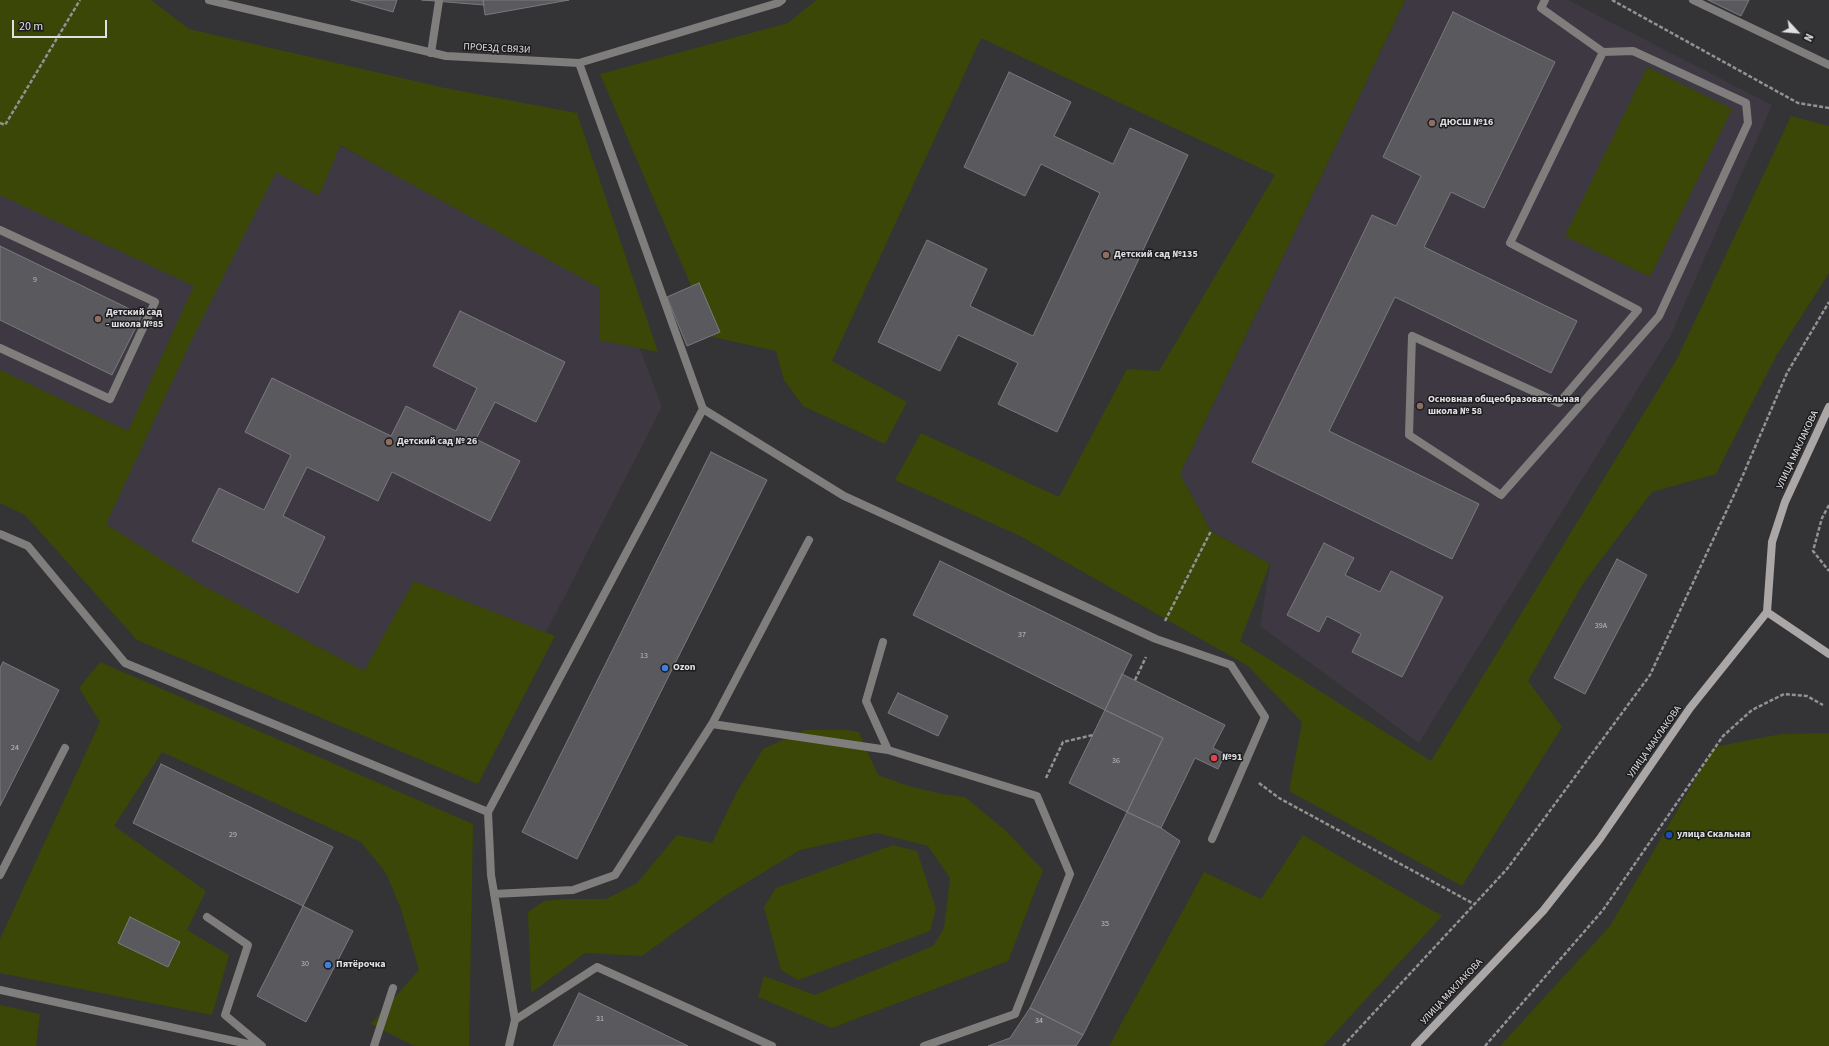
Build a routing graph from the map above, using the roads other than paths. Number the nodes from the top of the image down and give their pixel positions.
1 (209, 0) edge
2 (782, 0) edge
3 (1544, 0) edge
4 (1692, 0) edge
5 (439, 1) dead end
6 (1603, 52) junction
7 (431, 53) junction
8 (579, 63) junction
9 (1829, 65) edge
10 (0, 230) edge
11 (0, 348) edge
12 (1829, 407) edge
13 (703, 408) junction
14 (0, 534) edge
15 (809, 540) dead end
16 (1767, 612) junction
17 (883, 642) dead end
18 (1829, 654) edge
19 (712, 724) junction
20 (65, 748) dead end
21 (888, 750) junction
22 (488, 812) junction
23 (1212, 839) dead end
24 (0, 875) edge
25 (494, 894) junction
26 (207, 917) dead end
27 (392, 988) dead end
28 (0, 990) edge
29 (515, 1020) junction
30 (1424, 1043) edge
31 (257, 1046) edge
32 (262, 1046) edge
33 (374, 1046) edge
34 (509, 1046) edge
35 (772, 1046) edge
36 (924, 1046) edge
37 (1416, 1046) edge

1 - 7 street, ПРОЕЗД СВЯЗИ
2 - 8 street, ПРОЕЗД СВЯЗИ
3 - 6 street
4 - 9 street
5 - 7 street
6 - 6 street
7 - 8 street, ПРОЕЗД СВЯЗИ
8 - 13 street
10 - 11 street
12 - 16 street, УЛИЦА МАКЛАКОВА
13 - 22 street
13 - 23 street
14 - 22 street
15 - 19 street
16 - 18 street
16 - 30 street, УЛИЦА МАКЛАКОВА
17 - 21 street
19 - 21 street
19 - 25 street
20 - 24 street
21 - 36 street
22 - 25 street
25 - 29 street
26 - 32 street
27 - 33 street
28 - 31 street
29 - 34 street
29 - 35 street
30 - 37 street, УЛИЦА МАКЛАКОВА

